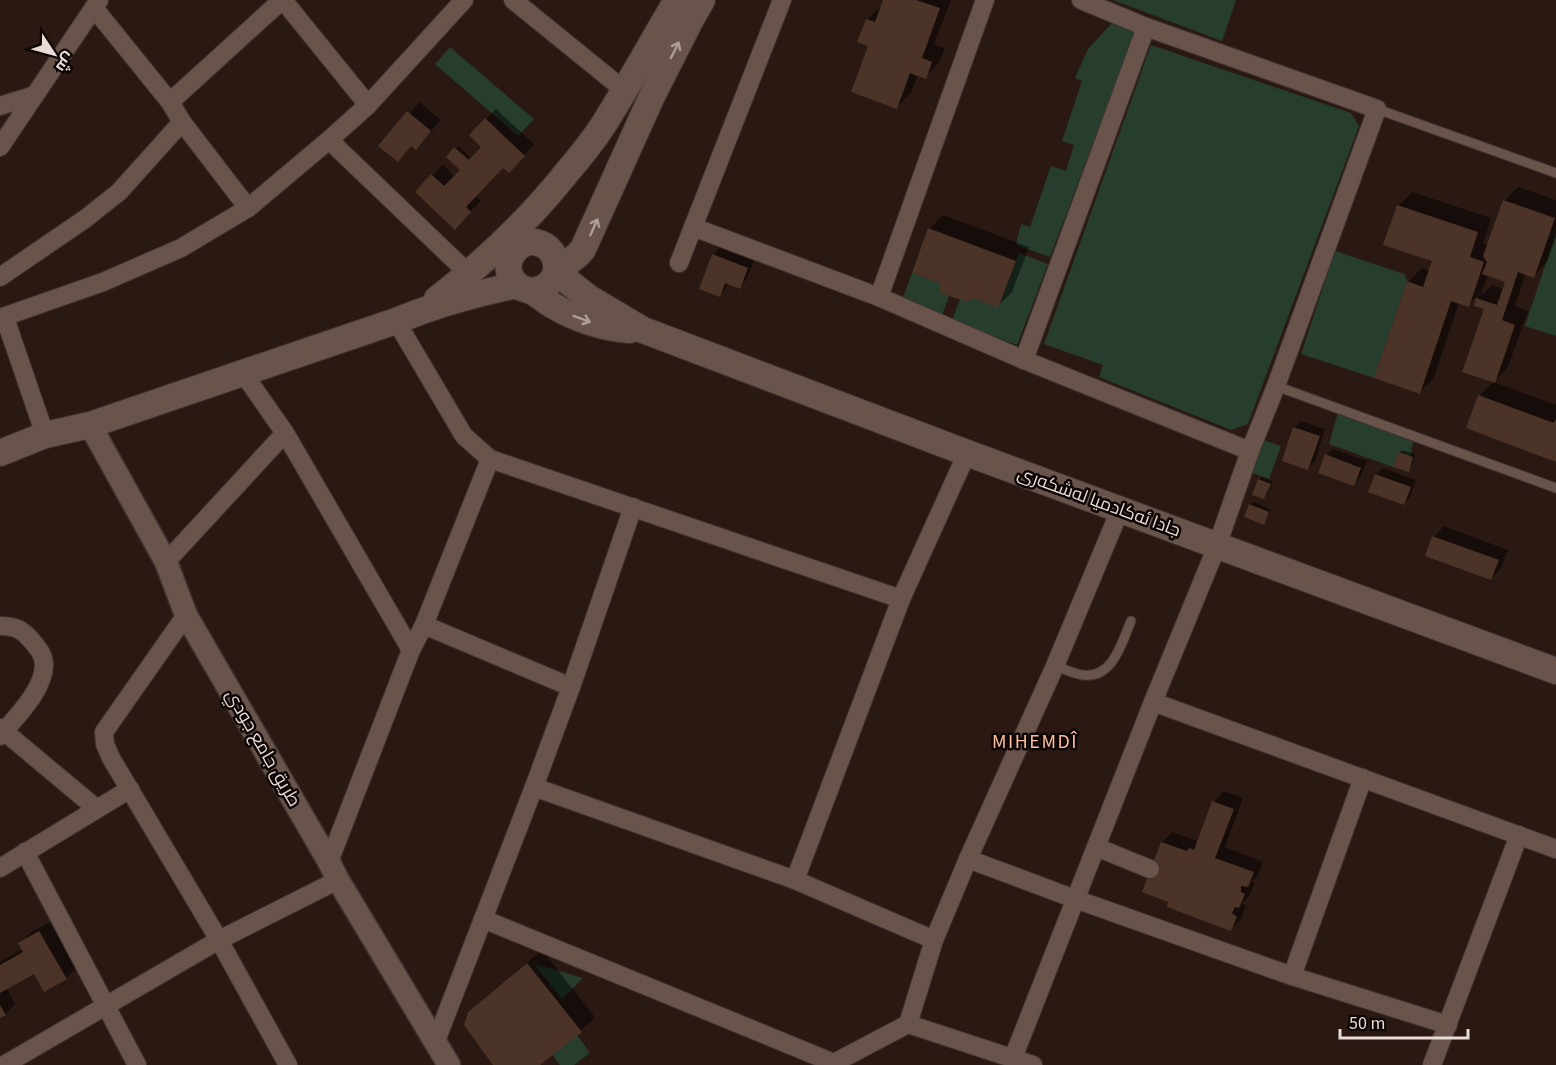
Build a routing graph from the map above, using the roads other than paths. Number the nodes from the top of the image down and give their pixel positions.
1 (282, 0) edge
2 (464, 0) edge
3 (513, 0) edge
4 (677, 0) edge
5 (702, 0) edge
6 (782, 0) edge
7 (985, 0) edge
8 (1081, 0) edge
9 (97, 4) edge
10 (1146, 27) junction
11 (624, 90) junction
12 (35, 95) junction
13 (170, 102) junction
14 (368, 105) junction
15 (0, 106) edge
16 (1377, 109) junction
17 (182, 122) junction
18 (329, 140) junction
19 (0, 147) edge
20 (1556, 173) edge
21 (248, 208) junction
22 (529, 215) junction
23 (693, 227) junction
24 (514, 253) junction
25 (679, 263) dead end
26 (556, 270) junction
27 (469, 274) junction
28 (0, 277) edge
29 (524, 288) junction
30 (879, 297) junction
31 (426, 309) junction
32 (3, 318) edge
33 (396, 321) junction
34 (643, 330) junction
35 (1024, 360) junction
36 (243, 373) junction
37 (1276, 386) junction
38 (90, 424) junction
39 (285, 433) junction
40 (45, 435) junction
41 (1250, 452) junction
42 (0, 453) edge
43 (967, 453) junction
44 (490, 459) junction
45 (1556, 489) edge
46 (633, 507) junction
47 (1120, 510) junction
48 (1217, 546) junction
49 (166, 562) junction
50 (900, 599) junction
51 (186, 615) junction
52 (1131, 621) dead end
53 (424, 625) junction
54 (0, 626) edge
55 (411, 650) junction
56 (1055, 666) junction
57 (1556, 671) edge
58 (571, 687) junction
59 (1153, 702) junction
60 (1, 732) edge
61 (1363, 778) junction
62 (534, 788) junction
63 (130, 789) junction
64 (97, 809) junction
65 (1519, 835) junction
66 (1096, 848) junction
67 (1556, 849) edge
68 (25, 852) junction
69 (968, 859) junction
70 (0, 868) edge
71 (1150, 869) dead end
72 (334, 871) junction
73 (795, 880) junction
74 (1075, 899) junction
75 (483, 920) junction
76 (219, 940) junction
77 (934, 940) junction
78 (1292, 976) junction
79 (106, 1006) junction
80 (908, 1024) junction
81 (1448, 1025) junction
82 (436, 1041) junction
83 (1013, 1058) junction
84 (832, 1064) edge
85 (4, 1065) edge
86 (137, 1065) edge
87 (288, 1065) edge
88 (449, 1065) edge
89 (1033, 1065) edge
90 (1432, 1065) edge

1 - 13 street
1 - 14 street
2 - 14 street
3 - 11 street
4 - 11 main road
26 -> 5 main road
6 - 23 street
7 - 30 street
8 - 10 street
9 - 12 street
9 - 13 street
10 - 16 street
10 - 35 street
11 - 22 main road
12 - 15 street
12 - 19 street
13 - 17 street
14 - 18 street
16 - 20 lane
16 - 37 street
17 - 21 street
17 - 28 street
18 - 21 street
18 - 27 street
21 - 32 street
22 - 24 main road
22 - 27 main road
23 - 25 street
23 - 30 street
24 - 26 main road
24 - 27 main road
24 - 29 main road
26 - 29 main road
26 - 34 main road
27 - 31 main road
29 - 31 main road
29 -> 34 main road
30 - 35 street
31 - 33 main road
32 - 40 street
33 - 36 main road
33 - 44 street
34 - 43 main road, جادا ئه‌كادميا له‌شكه‌رى
35 - 41 street
36 - 38 main road
36 - 39 street
37 - 41 street
37 - 45 lane
38 - 40 main road
38 - 49 street, طريق جامع جودي
39 - 49 street
39 - 55 street
40 - 42 main road
41 - 48 street
43 - 47 main road, جادا ئه‌كادميا له‌شكه‌رى
43 - 50 street
44 - 46 street
44 - 53 street
46 - 50 street
46 - 58 street
47 - 48 main road, جادا ئه‌كادميا له‌شكه‌رى
47 - 56 street
48 - 57 main road, جادا ئه‌كادميا له‌شكه‌رى
48 - 59 street
49 - 51 street, طريق جامع جودي
50 - 73 street
51 - 63 street
51 - 72 street, طريق جامع جودي
52 - 56 lane
53 - 55 street
53 - 58 street
54 - 60 street
55 - 72 street
56 - 69 street
58 - 62 street
59 - 61 street
59 - 66 street
60 - 64 street
61 - 65 street
61 - 78 street
62 - 73 street
62 - 75 street
63 - 64 street
63 - 76 street
64 - 68 street
65 - 67 street
65 - 81 street
66 - 71 street
66 - 74 street
68 - 70 street
68 - 79 street
69 - 74 street
69 - 77 street
72 - 76 street
72 - 82 street, طريق جامع جودي
73 - 77 street
74 - 78 street
74 - 83 street
75 - 82 street
75 - 84 street
76 - 79 street
76 - 87 street
77 - 80 street
78 - 81 street
79 - 85 street
79 - 86 street
80 - 83 street
80 - 84 street
81 - 90 street
82 - 88 street, طريق جامع جودي
83 - 89 street

